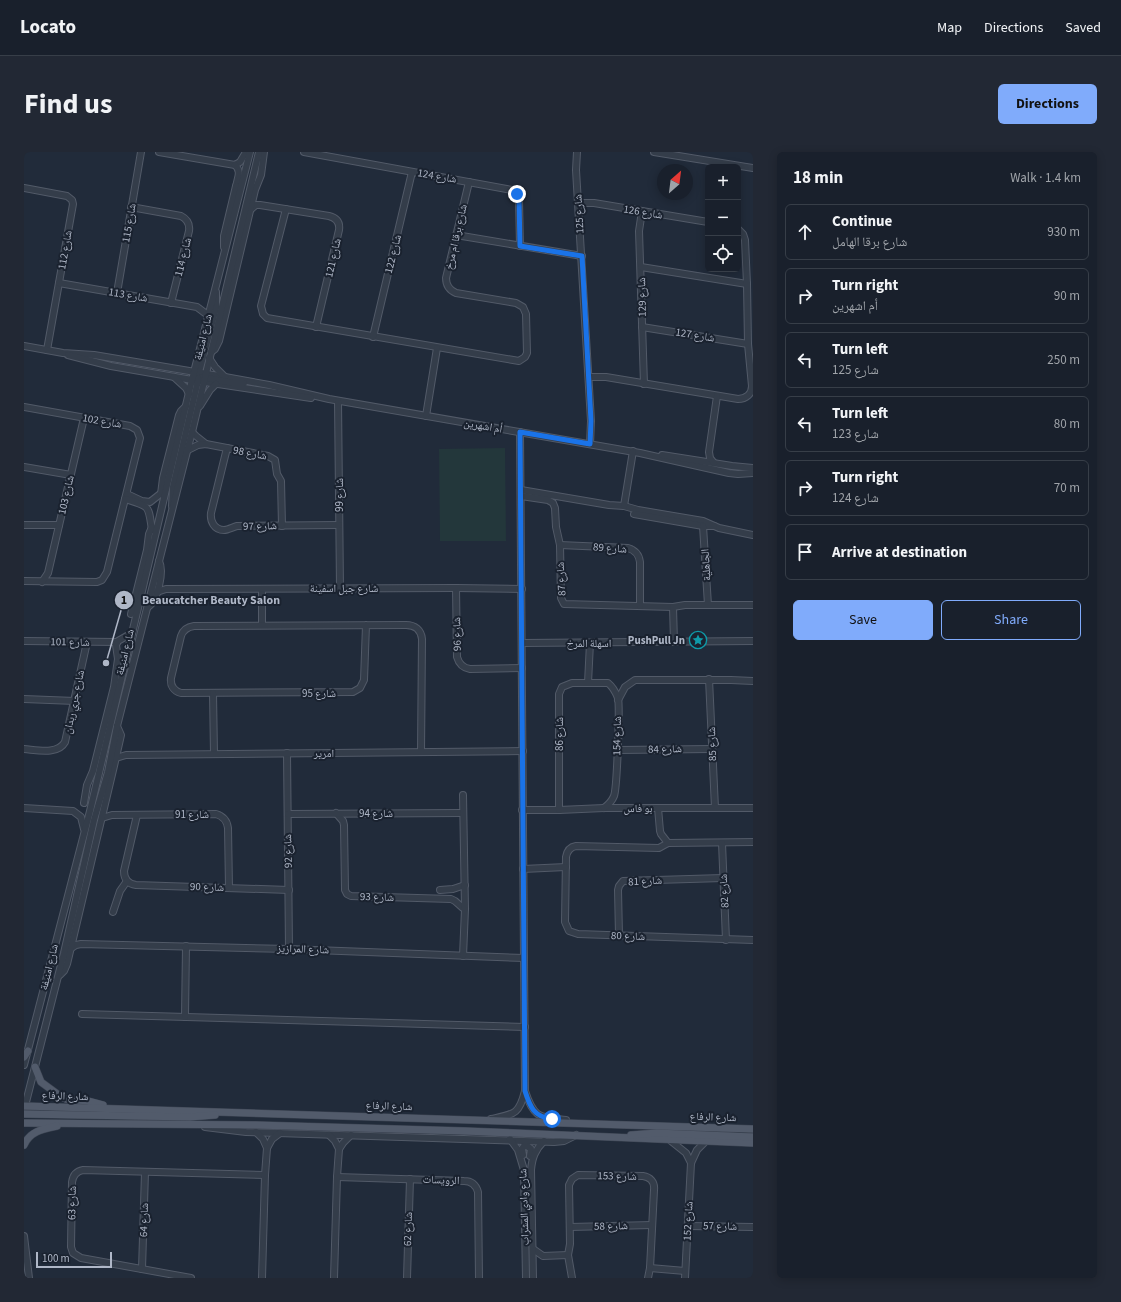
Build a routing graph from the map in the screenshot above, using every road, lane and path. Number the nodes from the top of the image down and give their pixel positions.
1 (141, 152) edge
2 (159, 152) edge
3 (205, 152) edge
4 (246, 152) edge
5 (250, 152) edge
6 (259, 152) edge
7 (264, 152) edge
8 (304, 152) edge
9 (577, 152) edge
10 (658, 152) edge
11 (242, 159) junction
12 (204, 160) junction
13 (235, 165) junction
14 (255, 166) junction
15 (753, 168) edge
16 (412, 172) junction
17 (239, 173) junction
18 (469, 182) junction
19 (258, 183) junction
20 (236, 186) junction
21 (24, 188) edge
22 (254, 195) junction
23 (240, 196) junction
24 (578, 203) junction
25 (260, 204) junction
26 (131, 207) junction
27 (286, 209) junction
28 (642, 211) junction
29 (248, 213) junction
30 (705, 222) edge
31 (741, 232) edge
32 (456, 235) junction
33 (520, 246) junction
34 (225, 249) junction
35 (582, 256) junction
36 (641, 267) junction
37 (60, 283) junction
38 (747, 284) junction
39 (215, 287) junction
40 (117, 293) junction
41 (212, 301) junction
42 (171, 303) junction
43 (197, 307) junction
44 (209, 316) junction
45 (316, 327) junction
46 (642, 327) junction
47 (373, 337) junction
48 (748, 344) junction
49 (24, 346) edge
50 (436, 348) junction
51 (48, 350) junction
52 (63, 353) junction
53 (210, 355) junction
54 (134, 369) junction
55 (225, 376) junction
56 (174, 377) junction
57 (199, 377) junction
58 (589, 377) junction
59 (249, 381) junction
60 (216, 384) junction
61 (644, 384) junction
62 (189, 394) junction
63 (717, 396) junction
64 (326, 399) junction
65 (338, 401) junction
66 (186, 406) junction
67 (24, 408) edge
68 (198, 409) junction
69 (426, 416) junction
70 (84, 418) junction
71 (192, 432) junction
72 (520, 432) junction
73 (206, 444) junction
74 (590, 444) junction
75 (227, 448) junction
76 (188, 450) junction
77 (633, 452) junction
78 (709, 452) junction
79 (640, 453) junction
80 (701, 460) junction
81 (714, 462) junction
82 (24, 467) edge
83 (753, 468) edge
84 (753, 473) edge
85 (71, 476) junction
86 (166, 489) junction
87 (521, 493) junction
88 (161, 494) junction
89 (126, 497) junction
90 (624, 506) junction
91 (173, 509) junction
92 (634, 514) dead end
93 (24, 524) edge
94 (59, 525) junction
95 (339, 525) junction
96 (282, 526) junction
97 (703, 526) junction
98 (715, 526) junction
99 (152, 527) junction
100 (753, 535) edge
101 (155, 539) junction
102 (560, 545) junction
103 (159, 561) junction
104 (48, 573) junction
105 (24, 581) edge
106 (42, 582) junction
107 (54, 582) junction
108 (159, 583) junction
109 (340, 588) junction
110 (456, 588) junction
111 (166, 589) junction
112 (262, 589) junction
113 (522, 589) junction
114 (157, 592) junction
115 (708, 605) junction
116 (640, 606) junction
117 (753, 606) edge
118 (148, 607) junction
119 (673, 607) junction
120 (131, 614) dead end
121 (262, 625) junction
122 (366, 625) junction
123 (132, 633) junction
124 (24, 641) edge
125 (753, 641) edge
126 (87, 642) junction
127 (117, 642) junction
128 (674, 642) junction
129 (522, 643) junction
130 (590, 643) junction
131 (117, 665) junction
132 (522, 668) junction
133 (120, 679) junction
134 (709, 679) junction
135 (753, 682) edge
136 (588, 683) junction
137 (213, 694) junction
138 (24, 700) edge
139 (618, 700) junction
140 (75, 701) junction
141 (117, 726) junction
142 (118, 748) junction
143 (24, 749) edge
144 (711, 749) junction
145 (618, 750) junction
146 (523, 751) junction
147 (421, 752) junction
148 (287, 753) junction
149 (126, 754) junction
150 (214, 754) junction
151 (116, 758) junction
152 (114, 766) junction
153 (107, 777) junction
154 (94, 790) junction
155 (463, 795) dead end
156 (84, 803) junction
157 (24, 808) edge
158 (604, 808) junction
159 (658, 808) junction
160 (715, 808) junction
161 (753, 808) edge
162 (104, 810) junction
163 (522, 810) junction
164 (559, 810) junction
165 (73, 811) junction
166 (336, 813) junction
167 (463, 813) junction
168 (288, 814) junction
169 (112, 815) junction
170 (137, 815) junction
171 (102, 818) junction
172 (85, 832) junction
173 (722, 842) junction
174 (753, 842) edge
175 (668, 843) junction
176 (566, 867) junction
177 (523, 869) junction
178 (723, 878) junction
179 (127, 881) junction
180 (465, 885) junction
181 (229, 888) junction
182 (289, 890) junction
183 (440, 890) dead end
184 (465, 909) junction
185 (113, 912) dead end
186 (73, 927) junction
187 (619, 935) junction
188 (73, 937) junction
189 (726, 940) junction
190 (753, 940) edge
191 (81, 944) junction
192 (186, 946) junction
193 (70, 949) junction
194 (289, 949) junction
195 (463, 956) junction
196 (524, 958) junction
197 (58, 978) junction
198 (82, 1014) dead end
199 (185, 1017) junction
200 (525, 1027) junction
201 (26, 1054) edge
202 (24, 1065) edge
203 (35, 1067) junction
204 (525, 1091) junction
205 (24, 1107) edge
206 (110, 1108) junction
207 (233, 1112) junction
208 (24, 1114) edge
209 (484, 1120) junction
210 (24, 1123) edge
211 (580, 1123) junction
212 (68, 1124) junction
213 (194, 1124) junction
214 (753, 1129) edge
215 (256, 1132) junction
216 (280, 1133) junction
217 (329, 1135) junction
218 (351, 1135) junction
219 (576, 1135) junction
220 (753, 1137) edge
221 (619, 1138) junction
222 (510, 1140) junction
223 (544, 1141) junction
224 (671, 1141) junction
225 (706, 1142) junction
226 (753, 1143) edge
227 (24, 1145) edge
228 (268, 1148) junction
229 (339, 1149) junction
230 (691, 1164) junction
231 (524, 1170) junction
232 (531, 1170) junction
233 (145, 1172) junction
234 (265, 1175) junction
235 (337, 1177) junction
236 (410, 1179) junction
237 (652, 1225) junction
238 (688, 1226) junction
239 (570, 1227) junction
240 (753, 1227) edge
241 (24, 1236) edge
242 (533, 1249) junction
243 (568, 1255) junction
244 (543, 1256) junction
245 (533, 1266) junction
246 (650, 1268) junction
247 (142, 1269) junction
248 (685, 1275) edge
249 (29, 1278) edge
250 (191, 1278) edge
251 (262, 1278) edge
252 (334, 1278) edge
253 (407, 1278) edge
254 (479, 1278) edge
255 (526, 1278) edge
256 (533, 1278) edge
257 (572, 1278) edge
258 (648, 1278) edge

1 - 26 street, شارع 115
2 - 12 street
3 - 12 street
4 - 11 street
5 - 23 street, شارع امنيفة
6 - 14 street, شارع امنيفة
7 - 19 street
8 - 16 street, شارع 124
9 - 24 street, شارع 125
10 - 15 street
11 - 13 street
11 - 17 street
12 - 13 street
13 - 17 street
14 - 19 street
14 - 29 street, شارع امنيفة
16 - 18 street, شارع 124
16 - 47 street, شارع 122
17 - 20 street
18 - 32 street, شارع برقا ام مرخ
18 - 33 street, شارع 124
19 - 22 street
20 - 23 street
20 - 34 street
21 - 37 street, شارع 112
22 - 25 street
22 - 29 street
23 - 34 street, شارع امنيفة
24 - 28 street, شارع 126
24 - 35 street, شارع 125
25 - 27 street, شارع 121
25 - 29 street
26 - 40 street, شارع 115
26 - 42 street, شارع 114
27 - 45 street, شارع 121
27 - 45 street, شارع برقا ام مرخ
28 - 30 street, شارع 126
28 - 36 street, شارع 129
29 - 53 street, شارع امنيفة
31 - 38 street
32 - 33 street
32 - 50 street, شارع برقا ام مرخ
33 - 35 street
34 - 39 street, شارع امنيفة
35 - 58 street, شارع 125
36 - 38 street
36 - 46 street, شارع 129
37 - 40 street, شارع 113
37 - 51 street, شارع 112
38 - 48 street
39 - 41 street, شارع امنيفة
39 - 57 street
40 - 42 street, شارع 113
41 - 43 street
41 - 44 street, شارع امنيفة
42 - 43 street, شارع 113
43 - 44 street, شارع 113
44 - 57 street, شارع امنيفة
45 - 47 street, شارع برقا ام مرخ
46 - 48 street, شارع 127
46 - 61 street, شارع 129
47 - 50 street, شارع برقا ام مرخ
48 - 63 street
49 - 51 street
50 - 69 street
51 - 52 street
52 - 54 street
52 - 57 street, شارع امنيفة
53 - 55 street
53 - 57 street, شارع امنيفة
54 - 56 street
54 - 57 street
55 - 57 street, أم اشهرين
55 - 59 street, أم اشهرين
56 - 57 street
56 - 62 street
57 - 59 street
57 - 60 street, أم اشهرين
57 - 62 street, شارع امنيفة
57 - 68 street, شارع امنيفة
57 - 91 street
58 - 61 street
58 - 74 street, شارع 125
59 - 64 street, أم اشهرين
60 - 64 street, أم اشهرين
60 - 68 street
61 - 63 street
62 - 66 street, شارع امنيفة
63 - 78 street
64 - 65 street, أم اشهرين
65 - 69 street, أم اشهرين
65 - 95 street, شارع 99
66 - 86 street, شارع امنيفة
66 - 88 street
67 - 70 street, شارع 102
68 - 71 street, شارع امنيفة
69 - 72 street, أم اشهرين
70 - 85 street, شارع 103
70 - 89 street, شارع 102
71 - 73 street, شارع 98
71 - 76 street, شارع امنيفة
72 - 74 street, أم اشهرين
72 - 87 street
73 - 75 street, شارع 98
73 - 76 street, شارع 98
74 - 77 street, أم اشهرين
75 - 96 street, شارع 98
75 - 96 street, شارع 97
76 - 91 street, شارع امنيفة
77 - 79 street, أم اشهرين
77 - 90 street
78 - 80 street
78 - 81 street
79 - 80 street, أم اشهرين
79 - 84 street, أم اشهرين
80 - 81 street, أم اشهرين
81 - 83 street, أم اشهرين
82 - 85 street
85 - 94 street, شارع 103
86 - 88 street
86 - 101 street, شارع امنيفة
87 - 90 street
87 - 102 street, شارع 87
87 - 113 street
88 - 89 street
89 - 99 street
89 - 107 street, شارع 102
90 - 98 street
91 - 103 street, شارع امنيفة
92 - 97 street
93 - 94 street
94 - 104 street, شارع 103
95 - 96 street, شارع 97
95 - 109 street, شارع 99
97 - 98 street
97 - 115 street, الجاهلية
98 - 100 street
99 - 101 street
99 - 120 street
101 - 123 street, شارع امنيفة
102 - 116 street, شارع 89
102 - 116 street, شارع 87
103 - 108 street
103 - 118 street, شارع امنيفة
104 - 106 street, شارع 103
104 - 107 street
105 - 106 street, شارع 102
106 - 107 street, شارع 102
108 - 111 street
108 - 114 street
109 - 110 street, شارع جبل اسفينة
109 - 112 street, شارع جبل اسفينة
110 - 113 street, شارع جبل اسفينة
110 - 132 street, شارع 96
111 - 112 street, شارع جبل اسفينة
111 - 114 street, شارع جبل اسفينة
112 - 121 street
113 - 129 street
114 - 118 street
115 - 117 street, شارع 87
115 - 119 street, شارع 87
116 - 119 street, شارع 87
118 - 141 street, شارع امنيفة
119 - 128 street
121 - 122 street, شارع 95
121 - 137 street, شارع 95
122 - 137 street, شارع 95
122 - 147 street, شارع 95
123 - 127 street
123 - 133 street, شارع امنيفة
124 - 126 street, شارع 101
125 - 128 street, اسهلة المرخ
126 - 127 street, شارع 101
126 - 140 street, شارع جري ربدان
127 - 131 street
128 - 130 street, اسهلة المرخ
129 - 130 street, اسهلة المرخ
129 - 132 street
130 - 136 street
131 - 133 street
131 - 156 street
132 - 146 street
133 - 154 street, شارع امنيفة
134 - 135 street
134 - 139 street
134 - 144 street, شارع 85
136 - 139 street, شارع 86
136 - 164 street, شارع 86
137 - 150 street
138 - 140 street
139 - 145 street, شارع 154
140 - 143 street, شارع جري ربدان
141 - 142 street
141 - 153 street, شارع امنيفة
142 - 149 street
142 - 151 street
144 - 145 street, شارع 84
144 - 160 street, شارع 85
145 - 158 street, شارع 154
146 - 147 street, امرير
146 - 163 street
147 - 148 street, امرير
148 - 150 street, امرير
148 - 168 street, شارع 92
149 - 150 street, امرير
149 - 151 street, امرير
151 - 152 street
152 - 153 street
152 - 162 street
153 - 186 street, شارع امنيفة
154 - 156 street
154 - 172 street, شارع امنيفة
155 - 167 street
156 - 165 street
157 - 165 street
158 - 159 street, بو فاس
158 - 164 street, بو فاس
159 - 160 street, بو فاس
159 - 175 street
160 - 161 street, بو فاس
162 - 169 street
162 - 171 street
163 - 164 street, بو فاس
163 - 177 street
165 - 172 street
166 - 167 street, شارع 94
166 - 168 street, شارع 94
166 - 184 street, شارع 93
167 - 180 street
168 - 182 street, شارع 92
169 - 170 street, شارع 91
169 - 171 street, شارع 91
170 - 179 street
170 - 181 street, شارع 91
171 - 186 street
172 - 201 street, شارع امنيفة
173 - 174 street, شارع 80
173 - 175 street, شارع 80
173 - 178 street, شارع 82
175 - 176 street, شارع 80
176 - 177 street
176 - 187 street, شارع 80
177 - 196 street
178 - 187 street, شارع 81
178 - 189 street, شارع 82
179 - 181 street, شارع 90
179 - 185 street
180 - 183 street
180 - 184 street
181 - 182 street, شارع 90
182 - 194 street, شارع 92
184 - 195 street
186 - 188 street
186 - 197 street, شارع امنيفة
187 - 189 street, شارع 80
188 - 191 street
188 - 193 street
189 - 190 street, شارع 80
191 - 192 street, شارع المرازيز
191 - 193 street, شارع المرازيز
192 - 194 street, شارع المرازيز
192 - 199 street
193 - 197 street
194 - 195 street, شارع المرازيز
195 - 196 street, شارع المرازيز
196 - 200 street
197 - 203 street, شارع امنيفة
198 - 199 street
199 - 200 street
200 - 204 street
201 - 202 street, شارع امنيفة
203 - 205 street, شارع امنيفة
203 - 206 main road
204 - 209 street
204 - 211 street
205 - 206 main road, شارع الرفاع
206 - 207 main road, شارع الرفاع
207 - 208 main road
207 - 209 main road, شارع الرفاع
209 - 211 main road, شارع الرفاع
210 - 212 main road, شارع الرفاع
211 - 214 main road, شارع الرفاع
212 - 213 main road, شارع الرفاع
212 - 227 main road
213 - 215 street, شارع الرفاع
213 - 219 main road, شارع الرفاع
215 - 216 street, شارع الرفاع
215 - 228 street
216 - 217 street, شارع الرفاع
216 - 228 street
217 - 218 street, شارع الرفاع
217 - 229 street
218 - 222 street, شارع الرفاع
218 - 229 street
219 - 221 main road, شارع الرفاع
219 - 223 street, شارع الرفاع
220 - 221 main road
221 - 224 main road, شارع الرفاع
222 - 223 street, شارع الرفاع
222 - 231 street, شارع وادي المشراب
223 - 232 street, شارع وادي المشراب
224 - 225 main road, شارع الرفاع
224 - 230 street
225 - 226 main road, شارع الرفاع
225 - 230 street, شارع 152
228 - 234 street
229 - 235 street
230 - 238 street, شارع 152
231 - 232 street
231 - 255 street, شارع وادي المشراب
232 - 242 street, شارع وادي المشراب
233 - 234 street, شارع 63
233 - 247 street, شارع 64
233 - 247 street, شارع 63
234 - 251 street
235 - 236 street, الرويسات
235 - 252 street
236 - 253 street, شارع 62
236 - 254 street, الرويسات
237 - 239 street, شارع 58
237 - 239 street, شارع 153
237 - 246 street, شارع 153
238 - 240 street, شارع 57
238 - 248 street, شارع 152
239 - 243 street, شارع 153
241 - 249 street
242 - 244 street
242 - 245 street, شارع وادي المشراب
243 - 244 street
243 - 257 street, شارع 153
244 - 245 street
245 - 256 street, شارع وادي المشراب
246 - 248 street
246 - 258 street, شارع 153
247 - 250 street, شارع 63

